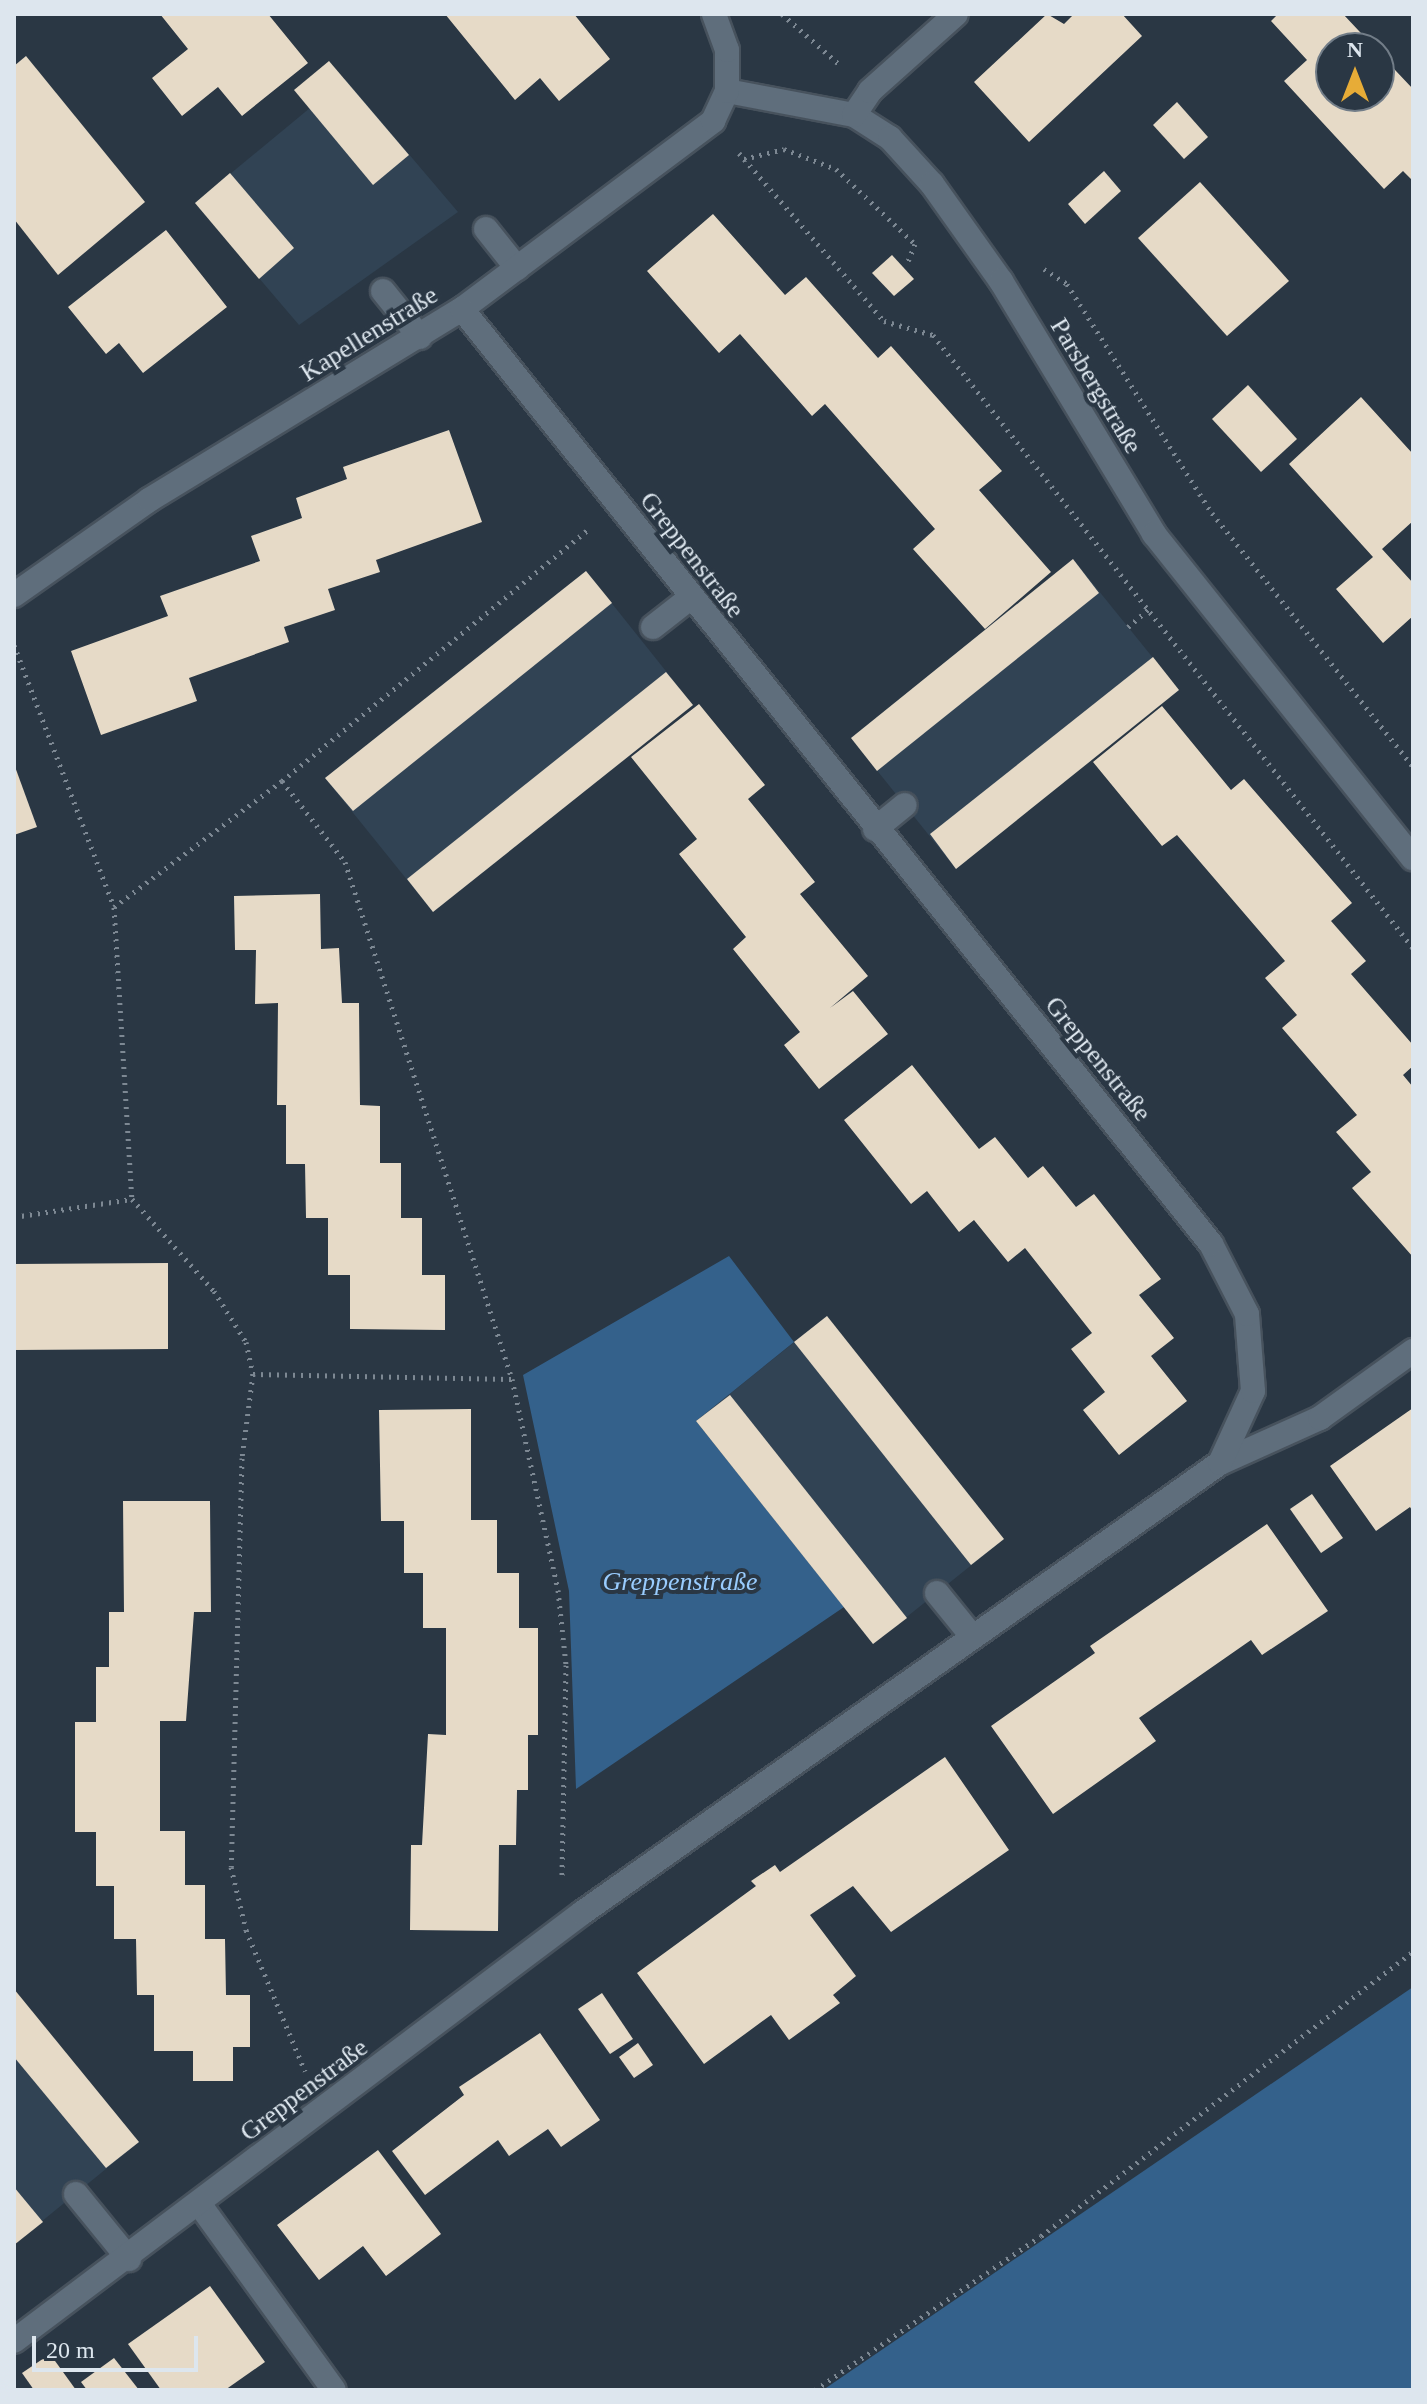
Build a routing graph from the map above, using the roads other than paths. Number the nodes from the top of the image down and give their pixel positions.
1 (714, 14) edge
2 (956, 14) edge
3 (727, 91) junction
4 (854, 115) junction
5 (486, 229) dead end
6 (517, 268) junction
7 (383, 291) dead end
8 (462, 309) junction
9 (420, 337) junction
10 (14, 595) edge
11 (690, 598) junction
12 (653, 627) dead end
13 (905, 805) dead end
14 (875, 829) junction
15 (1413, 858) edge
16 (1413, 1351) edge
17 (1220, 1463) junction
18 (937, 1593) dead end
19 (971, 1635) junction
20 (76, 2194) dead end
21 (200, 2205) junction
22 (129, 2259) junction
23 (14, 2341) edge
24 (334, 2390) edge

1 - 3 street
2 - 4 street
3 - 4 street, Parsbergstraße
3 - 6 street, Kapellenstraße
4 - 15 street, Parsbergstraße
5 - 6 street
6 - 8 street, Kapellenstraße
7 - 9 street
8 - 9 street, Kapellenstraße
8 - 11 street, Greppenstraße
9 - 10 street, Kapellenstraße
11 - 12 street
11 - 14 street, Greppenstraße
13 - 14 street
14 - 17 street, Greppenstraße
16 - 17 street
17 - 19 street, Greppenstraße
18 - 19 street
19 - 21 street, Greppenstraße
20 - 22 street
21 - 22 street, Greppenstraße
21 - 24 street
22 - 23 street, Greppenstraße

